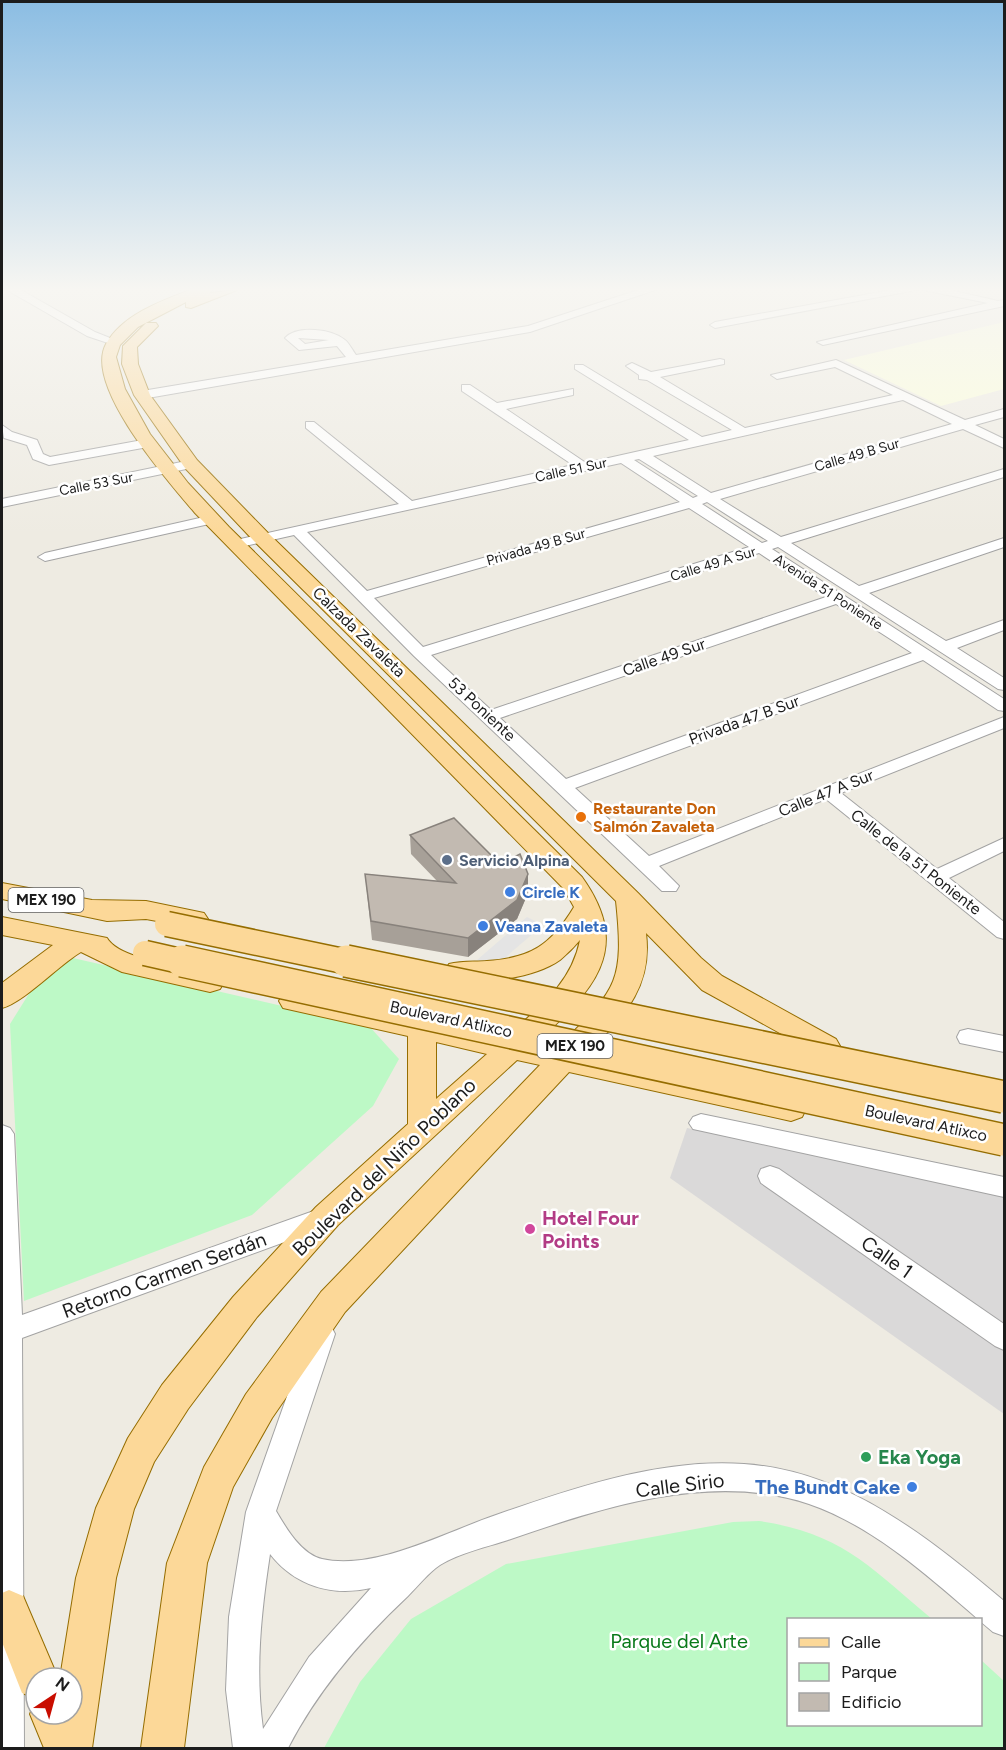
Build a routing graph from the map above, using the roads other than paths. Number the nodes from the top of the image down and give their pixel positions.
1 (111, 372) edge
2 (133, 372) edge
3 (274, 372) edge
4 (585, 372) edge
5 (640, 372) edge
6 (669, 372) edge
7 (793, 372) edge
8 (854, 372) edge
9 (777, 375) dead end
10 (646, 376) junction
11 (606, 384) junction
12 (466, 388) dead end
13 (569, 392) dead end
14 (142, 395) junction
15 (905, 396) junction
16 (498, 407) junction
17 (1005, 413) edge
18 (963, 424) junction
19 (310, 425) dead end
20 (2, 429) edge
21 (744, 432) junction
22 (700, 441) junction
23 (148, 443) junction
24 (1005, 444) edge
25 (641, 454) junction
26 (622, 458) junction
27 (190, 464) junction
28 (584, 467) junction
29 (168, 469) junction
30 (1005, 473) edge
31 (709, 497) junction
32 (2, 503) edge
33 (691, 503) junction
34 (409, 505) junction
35 (213, 519) junction
36 (297, 530) junction
37 (261, 537) junction
38 (1005, 542) edge
39 (781, 543) junction
40 (236, 544) junction
41 (763, 549) junction
42 (45, 557) dead end
43 (857, 592) junction
44 (362, 597) junction
45 (839, 598) junction
46 (1005, 625) edge
47 (944, 647) junction
48 (420, 652) junction
49 (925, 654) junction
50 (1005, 685) edge
51 (1005, 706) edge
52 (489, 716) junction
53 (1005, 722) edge
54 (564, 786) junction
55 (828, 792) junction
56 (1005, 844) edge
57 (647, 864) junction
58 (935, 877) junction
59 (669, 886) dead end
60 (2, 891) edge
61 (628, 899) junction
62 (588, 906) junction
63 (91, 909) junction
64 (2, 926) edge
65 (1005, 932) edge
66 (80, 940) junction
67 (459, 971) junction
68 (568, 997) junction
69 (2, 998) edge
70 (616, 1006) junction
71 (686, 1019) junction
72 (422, 1030) junction
73 (968, 1037) dead end
74 (1005, 1044) edge
75 (826, 1046) junction
76 (509, 1049) junction
77 (564, 1060) junction
78 (670, 1083) junction
79 (1005, 1083) edge
80 (1005, 1097) edge
81 (701, 1123) dead end
82 (423, 1127) junction
83 (2, 1134) edge
84 (1005, 1140) edge
85 (1005, 1155) edge
86 (770, 1176) dead end
87 (1005, 1187) edge
88 (327, 1216) junction
89 (333, 1302) junction
90 (5, 1333) edge
91 (1005, 1338) edge
92 (4, 1491) edge
93 (261, 1512) junction
94 (431, 1553) junction
95 (9, 1610) junction
96 (1005, 1621) edge
97 (32, 1666) edge
98 (56, 1726) edge
99 (8, 1749) edge
100 (66, 1749) edge
101 (71, 1749) edge
102 (162, 1749) edge
103 (249, 1749) edge
104 (271, 1749) edge

1 - 23 main road, Calzada Zavaleta
2 - 14 main road, Calzada Zavaleta
3 - 14 street
4 - 11 street
5 - 10 street
6 - 10 street
7 - 9 street
8 - 15 street
10 - 11 street
10 - 21 street
11 - 22 street
12 - 16 street
13 - 16 street
14 - 27 main road, Calzada Zavaleta
15 - 18 street
15 - 21 street, Calle 51 Sur
16 - 28 street
17 - 18 street, Calle 49 B Sur
18 - 24 street
18 - 31 street, Calle 49 B Sur
19 - 34 street
20 - 23 street
21 - 22 street, Calle 51 Sur
22 - 25 street, Calle 51 Sur
23 - 29 main road, Calzada Zavaleta
25 - 26 street, Calle 51 Sur
25 - 31 street, Avenida 51 Poniente
26 - 28 street, Calle 51 Sur
26 - 33 street, Avenida 51 Poniente
27 - 29 street, Calle 53 Sur
27 - 37 main road, Calzada Zavaleta
28 - 34 street, Calle 51 Sur
29 - 32 street, Calle 53 Sur
29 - 35 main road, Calzada Zavaleta
30 - 39 street, Calle 49 A Sur
31 - 33 street, Privada 49 B Sur
31 - 39 street, Avenida 51 Poniente
33 - 41 street, Avenida 51 Poniente
33 - 44 street, Privada 49 B Sur
34 - 36 street, Calle 51 Sur
35 - 40 main road, Calzada Zavaleta
35 - 42 street
36 - 37 street, Calle 51 Sur
36 - 44 street, 53 Poniente
37 - 40 street, Calle 51 Sur
37 - 61 main road, Calzada Zavaleta
38 - 43 street
39 - 41 street, Calle 49 A Sur
39 - 43 street, Avenida 51 Poniente
40 - 62 main road, Calzada Zavaleta
41 - 45 street, Avenida 51 Poniente
41 - 48 street, Calle 49 A Sur
43 - 47 street, Avenida 51 Poniente
44 - 48 street, 53 Poniente
45 - 49 street, Avenida 51 Poniente
45 - 52 street, Calle 49 Sur
46 - 47 street
47 - 50 street, Avenida 51 Poniente
48 - 52 street, 53 Poniente
49 - 51 street, Avenida 51 Poniente
49 - 54 street, Privada 47 B Sur
52 - 54 street, 53 Poniente
53 - 55 street, Calle 47 A Sur
54 - 57 street, 53 Poniente
55 - 57 street, Calle 47 A Sur
55 - 58 street, Calle de la 51 Poniente
56 - 58 street
57 - 59 street, 53 Poniente
58 - 65 street, Calle de la 51 Poniente
60 - 63 main road, MEX 190
61 - 70 main road
61 - 75 main road, Calzada Zavaleta
62 - 67 main road
62 - 68 main road, Calzada Zavaleta
63 - 67 main road
63 - 80 main road, MEX 190, bridge
64 - 66 main road, Boulevard Atlixco / MEX 190
66 - 69 main road
66 - 72 main road
66 - 84 main road, Boulevard Atlixco / MEX 190, bridge
67 - 68 main road
67 - 72 main road
68 - 70 main road
68 - 76 main road, Boulevard del Niño Poblano
70 - 71 main road
70 - 77 main road
71 - 75 main road
71 - 78 main road
72 - 76 main road
72 - 82 main road
73 - 74 street
75 - 79 main road
76 - 77 main road
76 - 82 main road, Boulevard del Niño Poblano
77 - 78 main road
77 - 89 main road
78 - 85 main road
81 - 87 street
82 - 88 main road, Boulevard del Niño Poblano
83 - 90 street
86 - 91 street, Calle 1
88 - 90 street, Retorno Carmen Serdán
88 - 101 main road, Boulevard del Niño Poblano
89 - 93 street
89 - 102 main road
90 - 92 street
92 - 95 street
93 - 94 street, Calle Sirio
93 - 103 street
94 - 96 street, Calle Sirio
94 - 104 street, Calle Sirio
95 - 97 main road
95 - 99 street
98 - 100 main road

